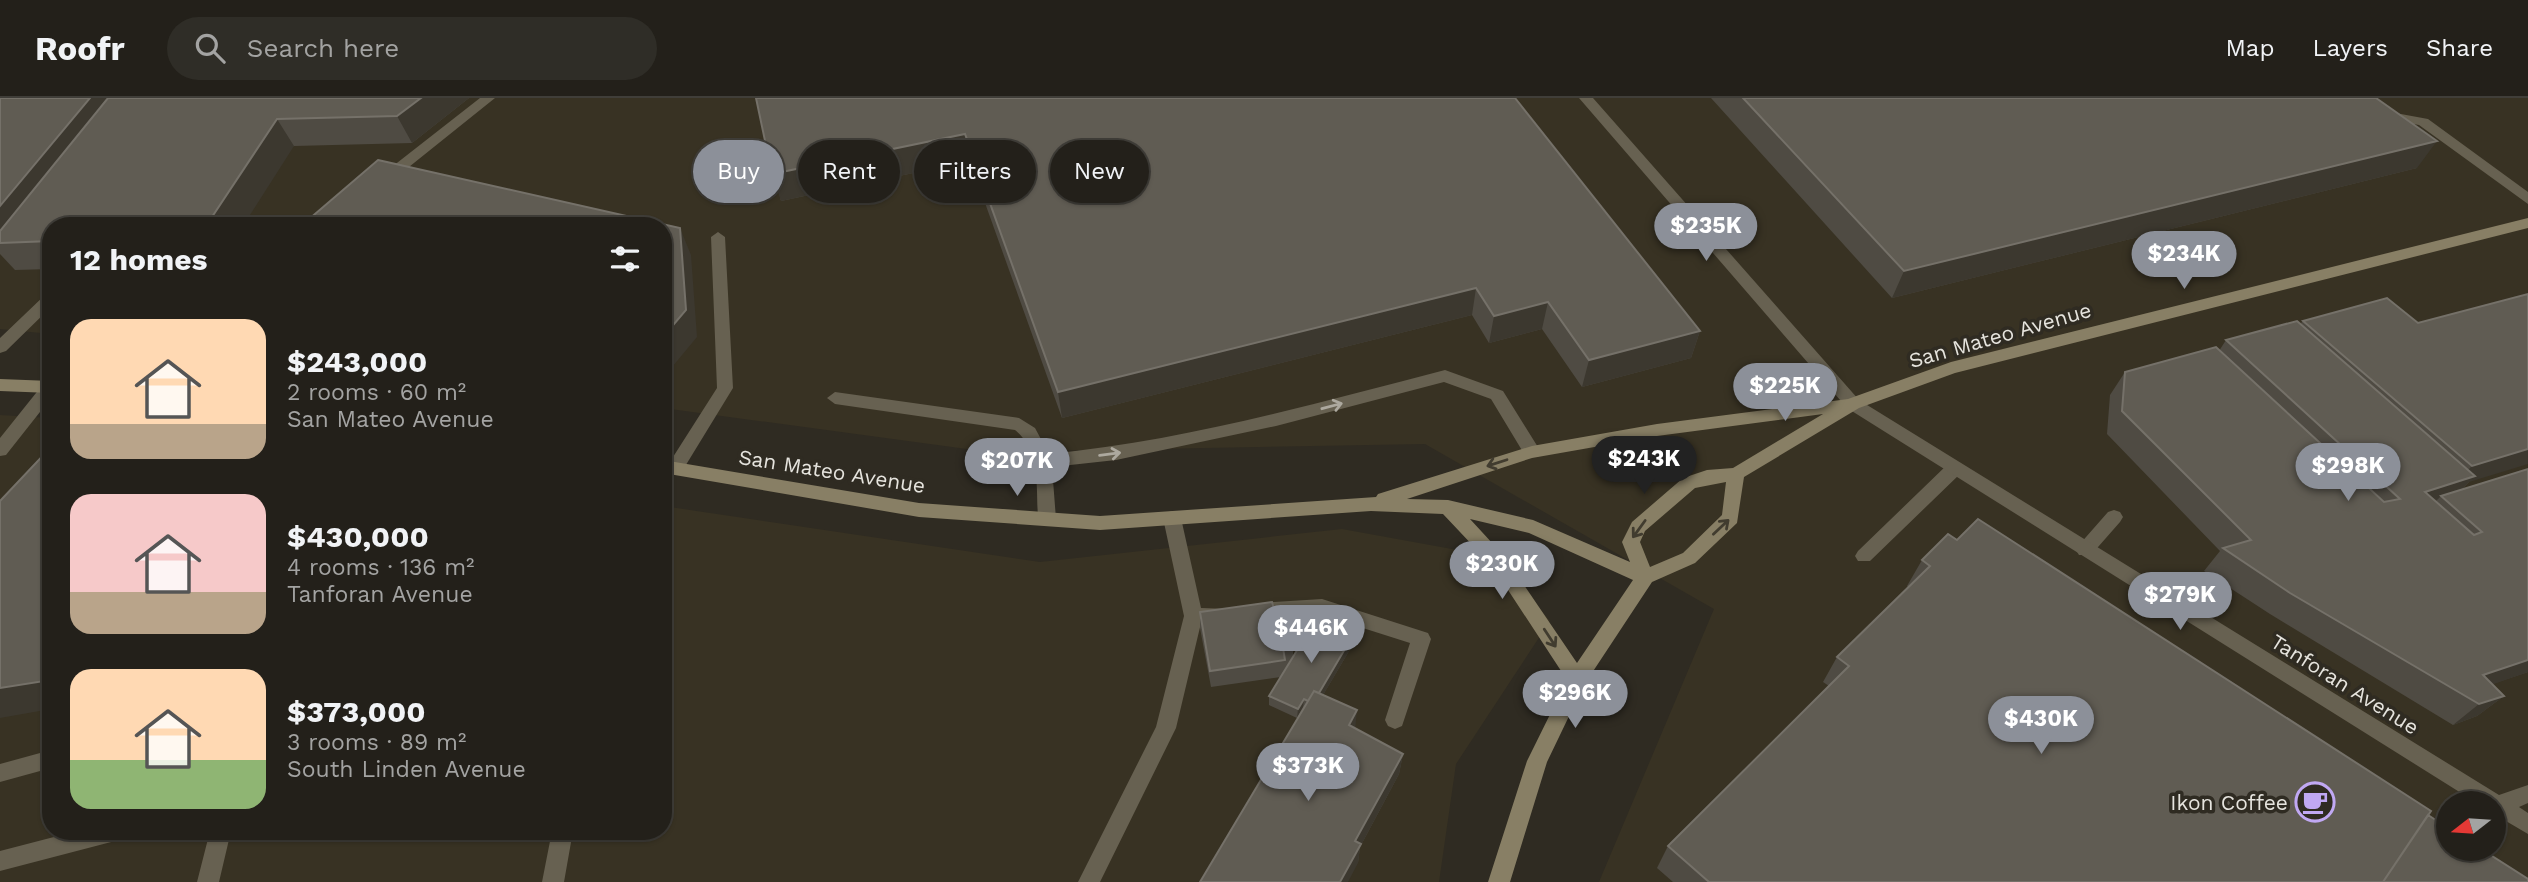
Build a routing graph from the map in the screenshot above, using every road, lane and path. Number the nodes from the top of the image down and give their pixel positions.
1 (488, 98) edge
2 (1586, 98) edge
3 (2339, 98) edge
4 (370, 192) edge
5 (2528, 199) edge
6 (2528, 223) edge
7 (718, 237) dead end
8 (42, 307) edge
9 (0, 347) edge
10 (0, 385) edge
11 (42, 387) edge
12 (42, 397) edge
13 (835, 398) dead end
14 (1853, 404) junction
15 (0, 450) edge
16 (1532, 452) junction
17 (1042, 461) junction
18 (672, 463) edge
19 (672, 468) edge
20 (1955, 468) junction
21 (1737, 474) junction
22 (1371, 504) junction
23 (1448, 507) junction
24 (2114, 517) dead end
25 (1172, 518) junction
26 (1047, 519) junction
27 (2085, 550) junction
28 (1864, 555) dead end
29 (1645, 577) junction
30 (1193, 616) junction
31 (1577, 678) junction
32 (1395, 720) dead end
33 (42, 761) edge
34 (0, 773) edge
35 (2474, 791) edge
36 (2528, 794) edge
37 (2506, 803) edge
38 (2506, 811) edge
39 (2528, 824) edge
40 (80, 840) edge
41 (219, 840) edge
42 (562, 840) edge
43 (0, 861) edge
44 (208, 882) edge
45 (553, 882) edge
46 (1089, 882) edge
47 (1499, 882) edge

1 - 4 street
2 - 14 street, Tanforan Avenue
3 - 5 street
6 - 14 main road, San Mateo Avenue
7 - 18 street
8 - 9 street
10 - 11 main road
12 - 15 street
13 - 17 street
14 - 16 main road, San Mateo Avenue
14 - 20 street, Tanforan Avenue
14 - 21 main road, San Mateo Avenue
17 -> 16 street
16 -> 22 main road, San Mateo Avenue
17 - 26 street
19 - 26 main road, San Mateo Avenue
20 - 27 street, Tanforan Avenue
20 - 28 street
29 -> 21 main road
21 -> 29 main road, San Mateo Avenue
22 - 23 main road, San Mateo Avenue
22 - 25 main road, San Mateo Avenue
23 - 29 main road, San Mateo Avenue
23 -> 31 main road
24 - 27 street
25 - 26 main road, San Mateo Avenue
25 - 30 street
27 - 35 street, Tanforan Avenue
29 - 31 main road
30 - 32 street
30 - 46 street
31 - 47 main road
33 - 34 street
36 - 37 street
38 - 39 street, Tanforan Avenue
40 - 43 street
41 - 44 street
42 - 45 street

